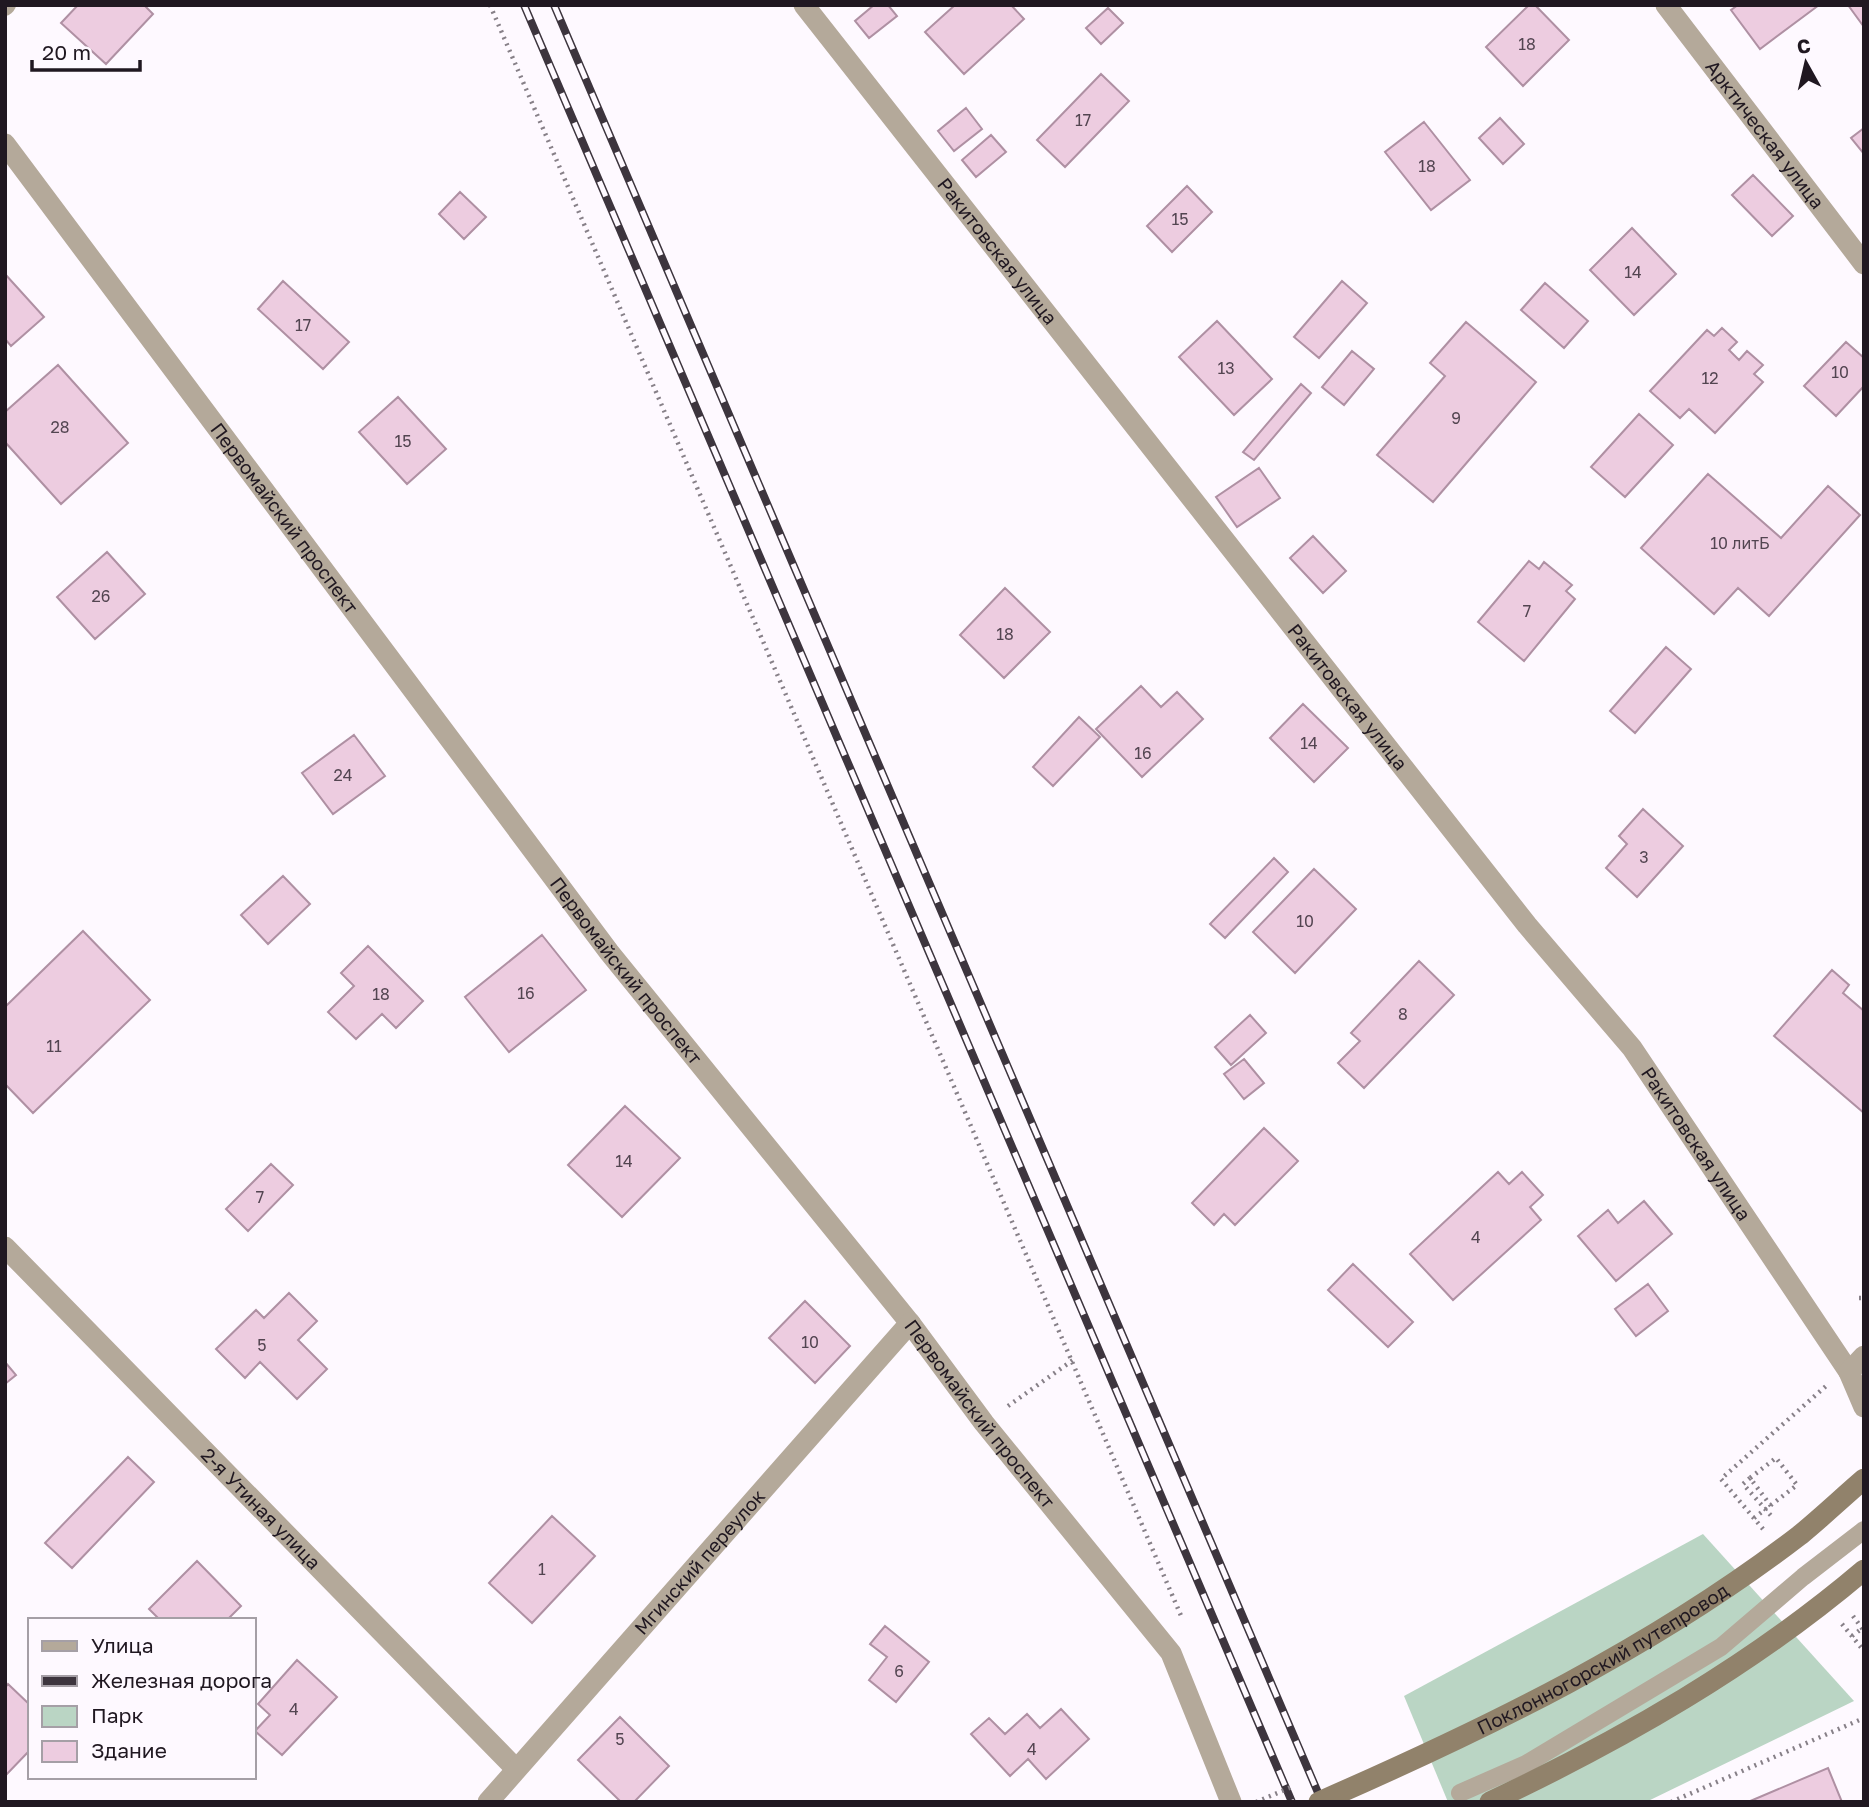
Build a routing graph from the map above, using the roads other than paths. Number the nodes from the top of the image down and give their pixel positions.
1 (804, 5) edge
2 (1666, 5) edge
3 (5, 144) edge
4 (1864, 264) edge
5 (5, 1247) edge
6 (910, 1323) junction
7 (1864, 1356) edge
8 (1841, 1376) junction
9 (1864, 1407) edge
10 (1864, 1479) edge
11 (1864, 1530) edge
12 (1864, 1570) edge
13 (516, 1769) junction
14 (1460, 1793) dead end
15 (488, 1802) edge
16 (1231, 1802) edge
17 (1319, 1802) edge
18 (1490, 1802) edge

1 - 8 street, Ракитовская улица
2 - 4 street, Арктическая улица
3 - 6 street, Первомайский проспект
5 - 13 street, 2-я Утиная улица
6 - 13 street, Мгинский переулок
6 - 16 street, Первомайский проспект
7 - 8 street
8 - 9 street, Ракитовская улица
10 - 17 main road, Поклонногорский путепровод, bridge
11 - 14 lane
12 - 18 main road, bridge
13 - 15 street, Мгинский переулок

